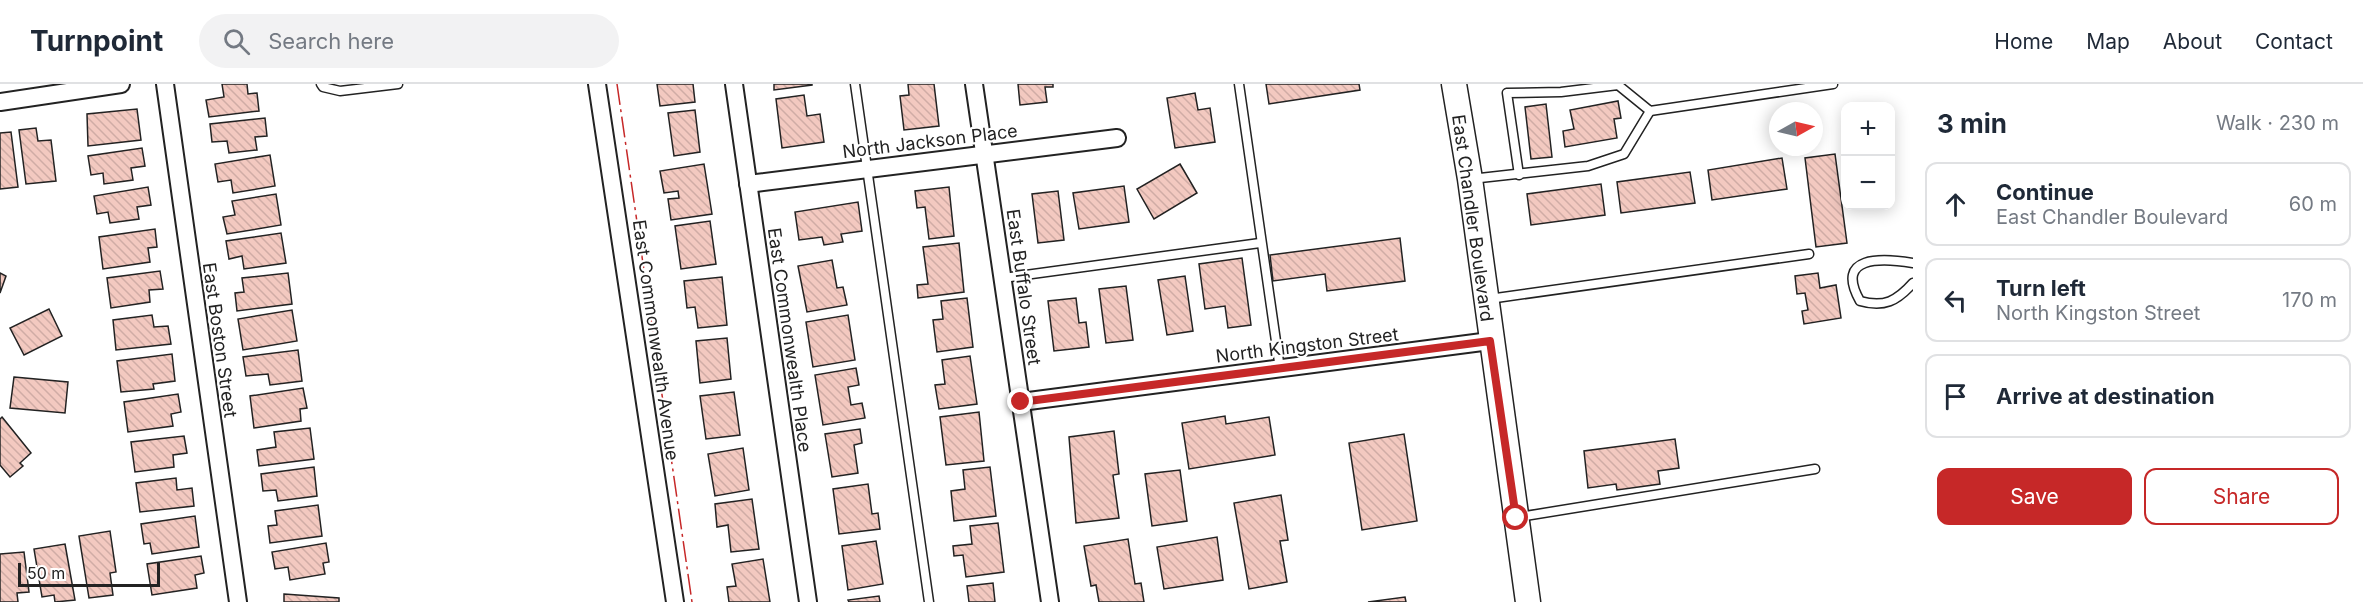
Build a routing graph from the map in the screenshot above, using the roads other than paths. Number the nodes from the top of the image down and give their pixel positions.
1 (121, 84) edge
2 (165, 84) edge
3 (321, 84) edge
4 (398, 84) edge
5 (597, 84) edge
6 (734, 84) edge
7 (855, 84) edge
8 (974, 84) edge
9 (1239, 84) edge
10 (1454, 84) edge
11 (1833, 84) edge
12 (1506, 88) edge
13 (0, 102) edge
14 (1650, 111) junction
15 (1117, 138) dead end
16 (985, 154) junction
17 (867, 169) junction
18 (1520, 175) junction
19 (1470, 179) junction
20 (748, 184) junction
21 (1260, 243) junction
22 (1809, 254) dead end
23 (1913, 263) edge
24 (1002, 278) junction
25 (1913, 283) edge
26 (1485, 300) junction
27 (1490, 341) junction
28 (1280, 369) junction
29 (1021, 402) junction
30 (1815, 469) dead end
31 (1516, 518) junction
32 (238, 602) edge
33 (675, 602) edge
34 (808, 602) edge
35 (929, 602) edge
36 (1050, 602) edge
37 (1528, 602) edge

1 - 13 street
2 - 32 street, East Boston Street
3 - 4 lane
5 - 33 street, East Commonwealth Avenue
6 - 20 street, East Commonwealth Place
7 - 17 lane
8 - 16 street, East Buffalo Street
9 - 21 lane
10 - 19 main road, East Chandler Boulevard
11 - 14 lane
12 - 14 lane
12 - 18 lane
14 - 18 lane
15 - 16 street, North Jackson Place
16 - 17 street, North Jackson Place
16 - 24 street, East Buffalo Street
17 - 20 street, North Jackson Place
17 - 35 lane
18 - 19 lane
19 - 26 main road, East Chandler Boulevard
20 - 34 street, East Commonwealth Place
21 - 24 lane
21 - 28 lane
22 - 26 lane
23 - 25 lane
24 - 29 street, East Buffalo Street
26 - 27 main road, East Chandler Boulevard
27 - 28 street, North Kingston Street
27 - 31 main road, East Chandler Boulevard
28 - 29 street, North Kingston Street
29 - 36 street, East Buffalo Street
30 - 31 lane
31 - 37 main road, East Chandler Boulevard

